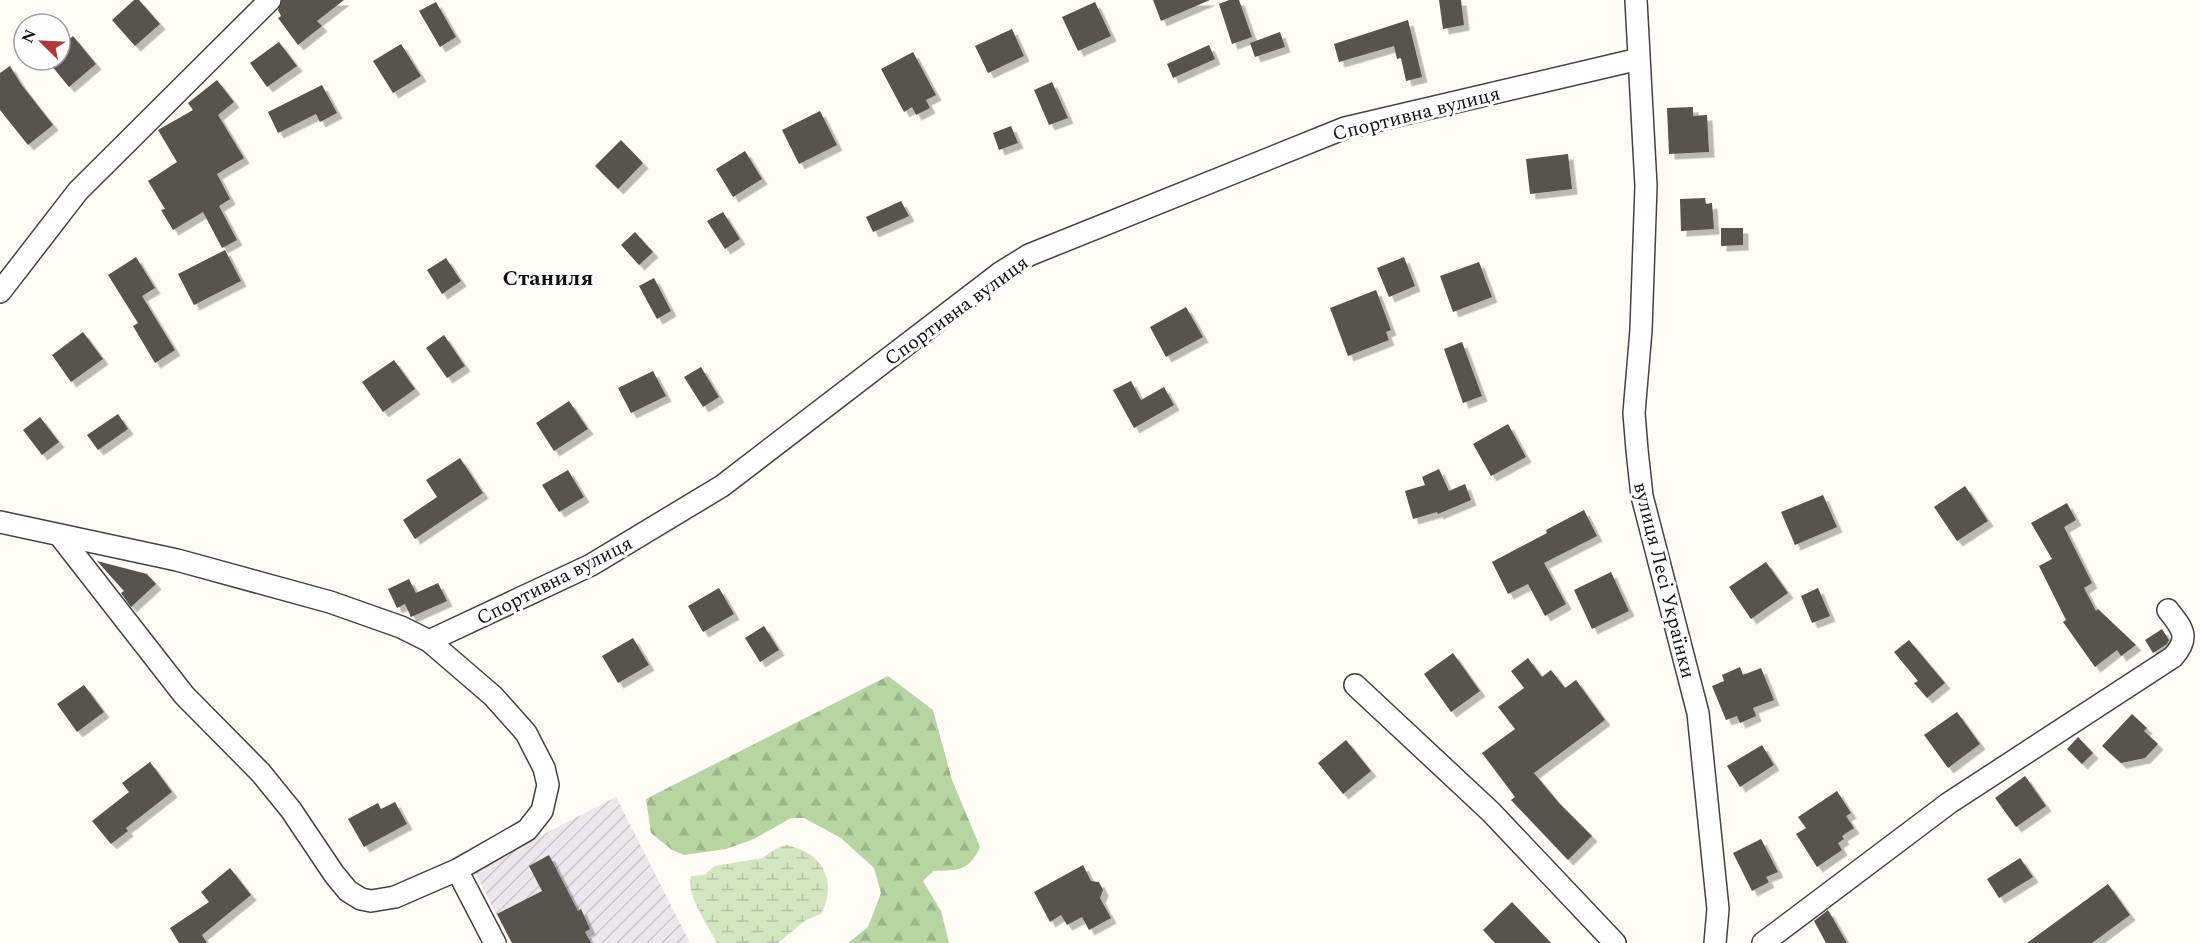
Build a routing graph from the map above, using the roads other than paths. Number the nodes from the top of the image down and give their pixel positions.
1 (270, 0) edge
2 (1636, 0) edge
3 (1639, 59) junction
4 (0, 292) edge
5 (0, 522) edge
6 (60, 536) junction
7 (2168, 610) dead end
8 (429, 641) junction
9 (1355, 685) dead end
10 (457, 870) junction
11 (1610, 941) edge
12 (495, 943) edge
13 (1715, 943) edge
14 (1763, 943) edge

1 - 4 street
2 - 3 street, вулиця Лесі Українки
3 - 8 street, Спортивна вулиця
3 - 13 street, вулиця Лесі Українки
5 - 6 street
6 - 8 street
6 - 10 street
7 - 14 street
8 - 10 street
9 - 11 street
10 - 12 street

